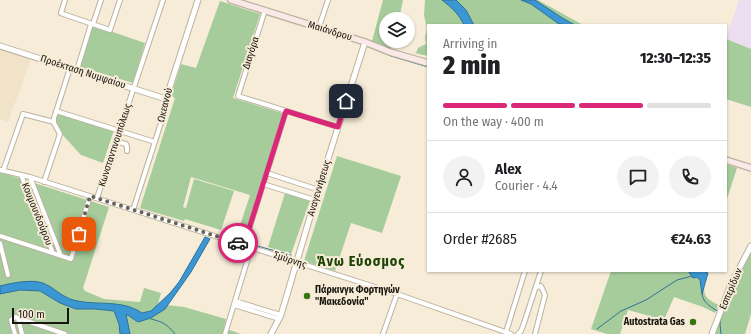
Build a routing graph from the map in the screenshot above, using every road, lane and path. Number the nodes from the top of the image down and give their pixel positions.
1 (65, 0) edge
2 (100, 0) edge
3 (120, 0) edge
4 (163, 0) edge
5 (198, 0) edge
6 (231, 0) edge
7 (328, 0) edge
8 (239, 1) edge
9 (265, 10) junction
10 (92, 24) junction
11 (319, 27) junction
12 (365, 42) junction
13 (0, 46) edge
14 (427, 63) edge
15 (70, 68) junction
16 (77, 70) junction
17 (133, 88) junction
18 (166, 99) junction
19 (56, 111) junction
20 (286, 111) junction
21 (54, 122) junction
22 (338, 127) junction
23 (119, 131) junction
24 (115, 141) junction
25 (155, 142) junction
26 (127, 152) dead end
27 (727, 160) edge
28 (751, 168) edge
29 (2, 170) edge
30 (267, 173) junction
31 (21, 175) junction
32 (30, 177) junction
33 (44, 182) junction
34 (263, 184) junction
35 (319, 190) junction
36 (90, 196) junction
37 (97, 198) junction
38 (315, 200) junction
39 (133, 210) junction
40 (0, 236) edge
41 (0, 243) edge
42 (244, 245) junction
43 (751, 246) edge
44 (252, 248) junction
45 (53, 253) junction
46 (61, 256) junction
47 (296, 261) junction
48 (525, 272) edge
49 (541, 272) edge
50 (8, 275) dead end
51 (536, 287) junction
52 (397, 294) junction
53 (234, 303) junction
54 (280, 317) junction
55 (18, 318) junction
56 (508, 333) edge
57 (15, 334) edge
58 (22, 334) edge
59 (65, 334) edge
60 (224, 334) edge
61 (271, 334) edge
62 (383, 334) edge
63 (518, 334) edge
64 (535, 334) edge
65 (712, 334) edge

1 - 10 street
2 - 10 street
3 - 10 street
4 - 17 street, Κωνσταντινουπόλεως
5 - 18 street, Ωκεανού
6 - 8 main road, Μαιάνδρου
7 - 11 street
8 - 9 main road, Μαιάνδρου
9 - 11 main road, Μαιάνδρου
9 - 20 street, Διαγόρα
10 - 16 street
11 - 12 main road, Μαιάνδρου
12 - 14 main road, Μαιάνδρου
12 - 22 street, Αναγεννήσεως
13 - 15 street, Προέκταση Νυμφαίου
15 - 16 street, Προέκταση Νυμφαίου
15 - 19 street
16 - 17 street, Προέκταση Νυμφαίου
17 - 18 street, Προέκταση Νυμφαίου
17 - 23 street, Κωνσταντινουπόλεως
18 - 25 street, Ωκεανού
19 - 21 street
19 - 23 street
20 - 22 street
20 - 30 street
21 - 29 street
21 - 33 street
22 - 35 street, Αναγεννήσεως
23 - 24 street, Κωνσταντινουπόλεως
23 - 25 street
24 - 26 street
24 - 37 street, Κωνσταντινουπόλεως
25 - 39 street, Ωκεανού
27 - 28 main road
29 - 31 street, Σμύρνης
30 - 34 street
30 - 35 street
31 - 32 street, Σμύρνης
31 - 45 street, Κουμουνδούρου
32 - 33 street, Σμύρνης
32 - 46 street, Κουμουνδούρου
33 - 36 street, Σμύρνης
34 - 38 street
34 - 42 street
35 - 38 street, Αναγεννήσεως
36 - 37 street, Σμύρνης
36 - 46 street, Κωνσταντινουπόλεως
37 - 39 street, Σμύρνης
38 - 47 street, Αναγεννήσεως
39 - 42 street, Σμύρνης
40 - 45 street
41 - 50 street
42 - 44 street, Σμύρνης
43 - 65 street, Εσπερίδων
44 - 47 street, Σμύρνης
44 - 53 street
45 - 46 street
47 - 52 street, Σμύρνης
47 - 54 street, Αναγεννήσεως
48 - 56 street
49 - 51 street
51 - 63 street
51 - 64 street
52 - 56 street, Σμύρνης
52 - 62 street
53 - 54 street
53 - 60 street
54 - 61 street, Αναγεννήσεως
55 - 57 street
55 - 58 street
55 - 59 street

